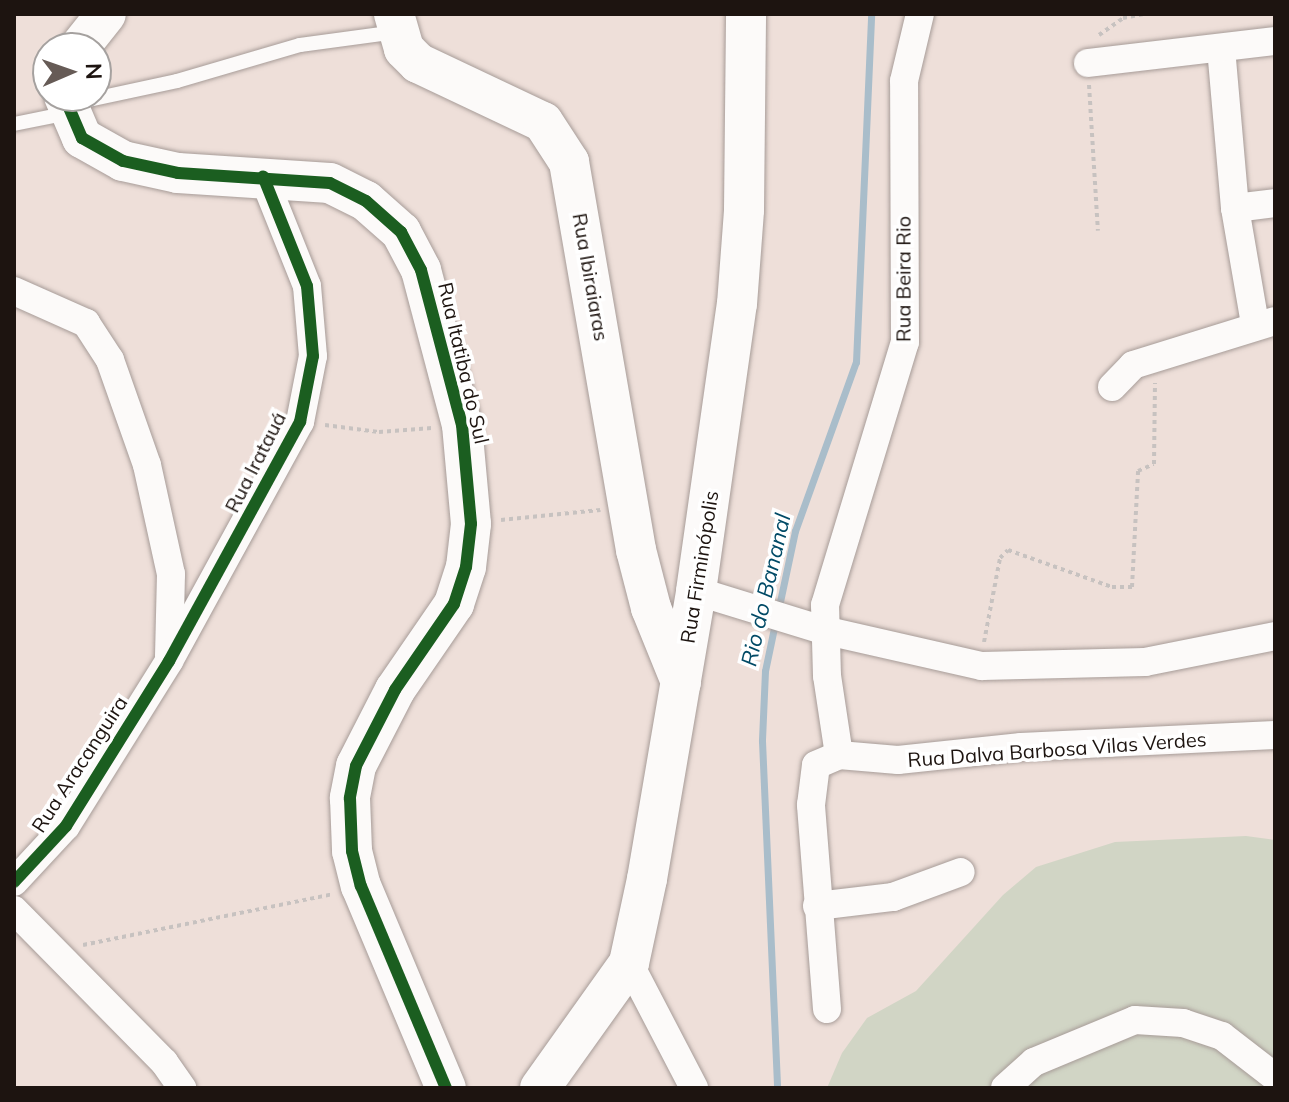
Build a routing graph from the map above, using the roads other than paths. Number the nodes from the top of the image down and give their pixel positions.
1 (106, 14) edge
2 (746, 14) edge
3 (920, 14) edge
4 (396, 23) edge
5 (92, 32) edge
6 (1275, 41) edge
7 (1221, 48) junction
8 (1088, 63) road end
9 (112, 95) edge
10 (47, 112) edge
11 (69, 112) edge
12 (14, 124) edge
13 (263, 176) junction
14 (1275, 203) edge
15 (1235, 208) junction
16 (14, 291) edge
17 (1265, 322) edge
18 (1112, 387) dead end
19 (647, 589) junction
20 (707, 593) junction
21 (823, 630) junction
22 (675, 632) junction
23 (1275, 636) edge
24 (169, 661) junction
25 (1275, 735) edge
26 (839, 755) junction
27 (961, 872) dead end
28 (14, 882) edge
29 (817, 906) junction
30 (14, 910) edge
31 (629, 963) junction
32 (827, 1009) dead end
33 (1275, 1077) edge
34 (182, 1088) edge
35 (446, 1088) edge
36 (540, 1088) edge
37 (694, 1088) edge
38 (1005, 1088) edge

1 - 5 main road
2 - 20 main road, Rua Firminópolis
3 - 21 street, Rua Beira Rio
4 - 9 lane
4 - 19 main road, Rua Ibiraiaras
6 - 7 street
7 - 8 street
7 - 15 street
10 - 12 lane
11 - 13 main road, Rua Itatiba do Sul
13 - 24 street, Rua Iratauá
13 - 35 main road, Rua Itatiba do Sul
14 - 15 street
15 - 17 street
16 - 24 street
17 - 18 street
19 - 20 main road
19 - 22 main road, Rua Ibiraiaras
20 - 21 street
20 - 22 main road, Rua Firminópolis
21 - 23 street
21 - 26 street, Rua Beira Rio
22 - 31 main road, Rua Firminópolis
24 - 28 street, Rua Aracanguira
25 - 26 street, Rua Dalva Barbosa Vilas Verdes
26 - 29 street
27 - 29 street
29 - 32 street
30 - 34 street
31 - 36 main road, Rua Firminópolis
31 - 37 street
33 - 38 street

